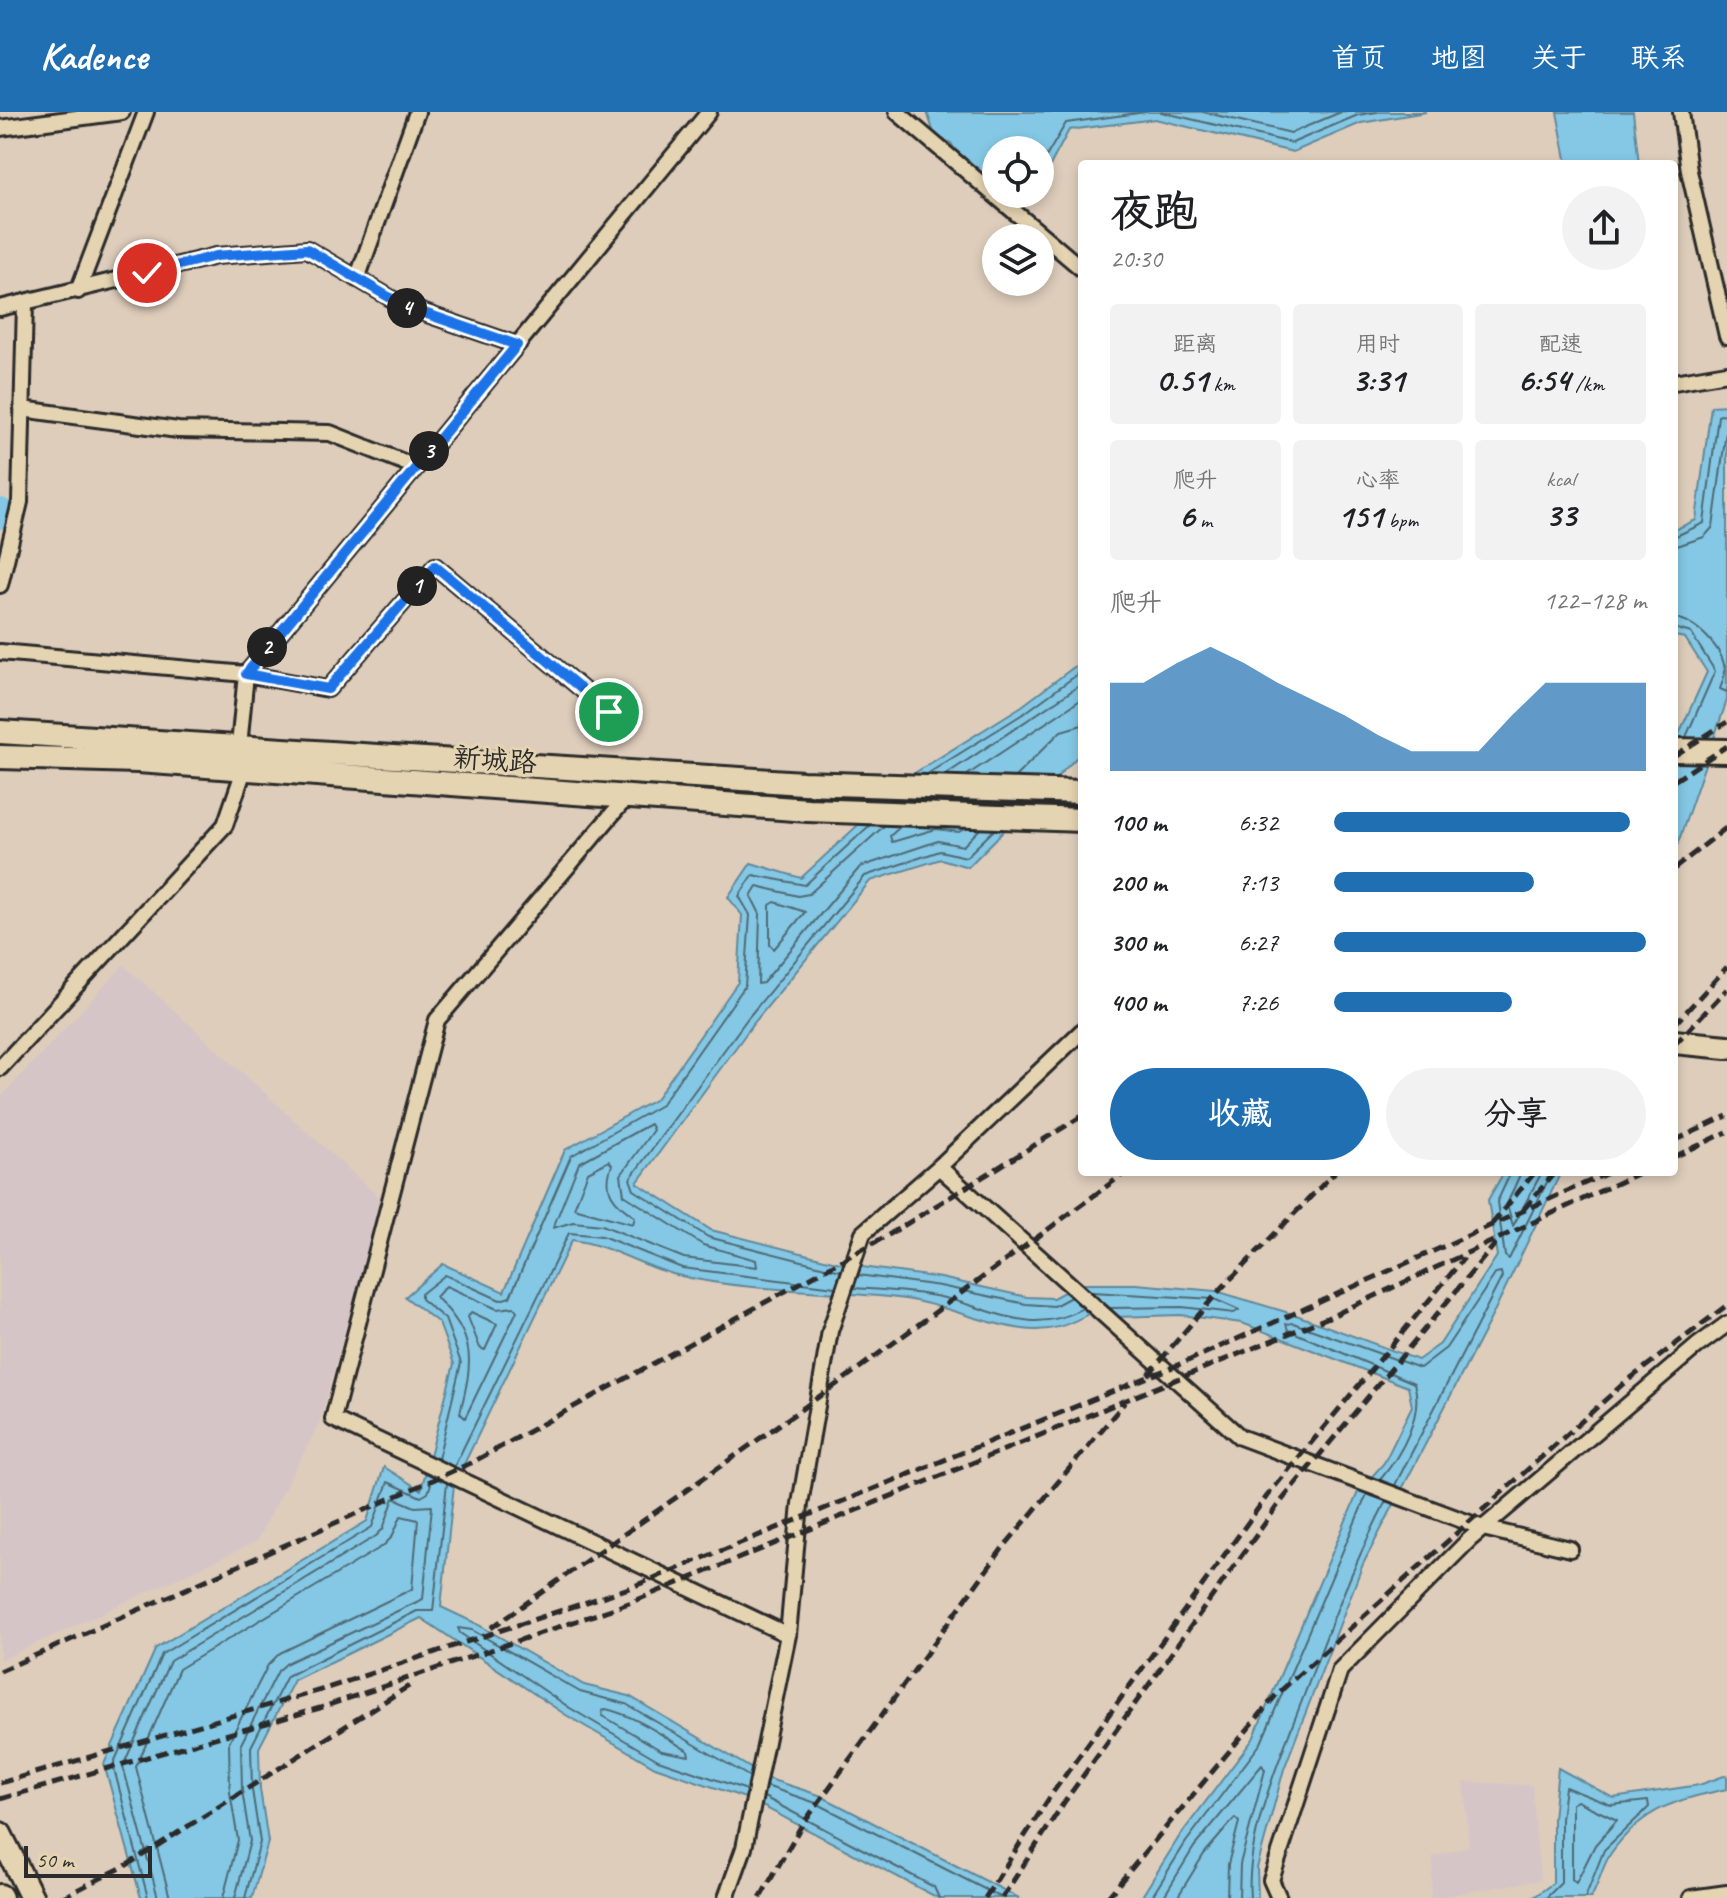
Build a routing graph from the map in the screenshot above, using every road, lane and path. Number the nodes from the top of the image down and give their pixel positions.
1 (122, 112) edge
2 (146, 112) edge
3 (417, 112) edge
4 (709, 112) edge
5 (897, 112) edge
6 (1681, 112) edge
7 (0, 128) edge
8 (1078, 266) edge
9 (357, 279) junction
10 (78, 291) junction
11 (25, 303) junction
12 (0, 308) edge
13 (1727, 336) edge
14 (517, 345) junction
15 (1727, 373) edge
16 (1678, 381) edge
17 (22, 409) junction
18 (416, 467) junction
19 (0, 585) edge
20 (0, 652) edge
21 (246, 674) junction
22 (609, 712) dead end
23 (0, 732) edge
24 (239, 746) junction
25 (1678, 750) edge
26 (1727, 751) edge
27 (0, 757) edge
28 (244, 770) junction
29 (1078, 792) edge
30 (626, 798) junction
31 (1078, 820) edge
32 (1078, 1035) edge
33 (1678, 1042) edge
34 (1727, 1047) edge
35 (0, 1068) edge
36 (939, 1167) junction
37 (1727, 1324) edge
38 (1483, 1528) junction
39 (1570, 1549) dead end
40 (788, 1635) junction
41 (0, 1834) edge
42 (1727, 1893) edge
43 (32, 1898) edge
44 (726, 1898) edge
45 (1279, 1898) edge
46 (1691, 1898) edge

1 - 7 street
2 - 10 street
3 - 9 street
4 - 14 street
5 - 8 street
6 - 13 street
9 - 10 street
9 - 14 street
10 - 11 street
11 - 12 street
11 - 17 street
14 - 18 street
15 - 16 street
17 - 18 street
17 - 19 street
18 - 21 street
20 - 21 street
21 - 22 street
21 - 24 street
23 - 24 main road, 新城路
24 - 29 main road, 新城路
25 - 26 main road
27 - 28 main road, 新城路
28 - 30 main road, 新城路
28 - 35 street
30 - 31 main road, 新城路
30 - 40 street
32 - 36 street
33 - 34 main road
36 - 38 street
36 - 40 street
37 - 38 street
38 - 39 street
38 - 45 street
40 - 44 street
41 - 43 main road
42 - 46 street

